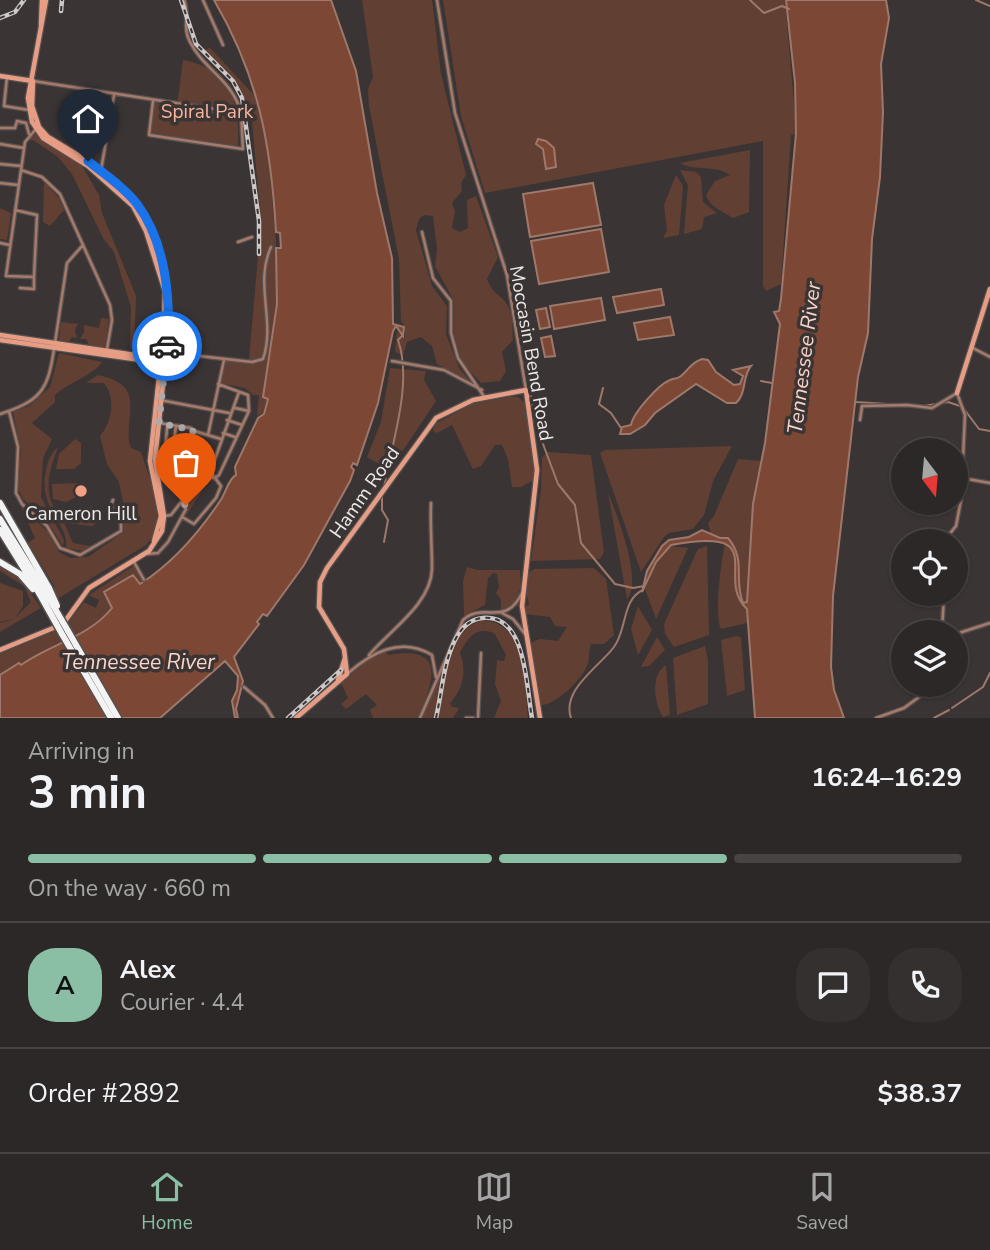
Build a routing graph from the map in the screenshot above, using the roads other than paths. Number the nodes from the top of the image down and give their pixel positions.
1 (44, 0) edge
2 (184, 0) edge
3 (203, 0) edge
4 (438, 0) edge
5 (223, 45) dead end
6 (0, 76) edge
7 (8, 77) junction
8 (33, 81) junction
9 (114, 94) junction
10 (153, 101) junction
11 (29, 110) junction
12 (240, 113) junction
13 (0, 128) edge
14 (38, 128) junction
15 (29, 134) junction
16 (0, 144) edge
17 (24, 148) junction
18 (0, 164) edge
19 (21, 168) junction
20 (99, 173) junction
21 (0, 183) edge
22 (19, 186) junction
23 (15, 210) junction
24 (422, 232) dead end
25 (252, 237) dead end
26 (238, 242) dead end
27 (0, 243) edge
28 (10, 245) junction
29 (83, 245) junction
30 (271, 247) dead end
31 (34, 277) junction
32 (20, 288) dead end
33 (990, 289) edge
34 (0, 337) edge
35 (54, 345) junction
36 (971, 347) junction
37 (106, 353) junction
38 (990, 357) edge
39 (224, 360) junction
40 (392, 361) dead end
41 (164, 362) junction
42 (183, 365) dead end
43 (218, 384) junction
44 (482, 390) junction
45 (526, 390) junction
46 (239, 392) junction
47 (957, 393) junction
48 (485, 398) junction
49 (159, 400) junction
50 (211, 407) junction
51 (234, 407) junction
52 (9, 411) junction
53 (249, 411) junction
54 (231, 413) junction
55 (0, 414) edge
56 (227, 420) junction
57 (860, 420) dead end
58 (157, 423) junction
59 (243, 425) junction
60 (176, 426) junction
61 (166, 428) dead end
62 (194, 431) junction
63 (223, 433) junction
64 (208, 435) junction
65 (235, 436) junction
66 (964, 438) edge
67 (221, 439) junction
68 (164, 448) junction
69 (173, 449) junction
70 (190, 463) junction
71 (210, 472) junction
72 (215, 479) junction
73 (968, 479) edge
74 (990, 483) edge
75 (113, 500) dead end
76 (0, 503) edge
77 (182, 503) junction
78 (431, 503) dead end
79 (162, 516) junction
80 (182, 517) junction
81 (0, 519) edge
82 (0, 530) edge
83 (145, 554) junction
84 (0, 561) edge
85 (134, 562) junction
86 (144, 580) dead end
87 (42, 592) junction
88 (522, 592) junction
89 (502, 613) junction
90 (990, 623) edge
91 (968, 630) edge
92 (65, 632) junction
93 (526, 635) junction
94 (0, 650) edge
95 (481, 653) dead end
96 (345, 654) junction
97 (369, 655) junction
98 (347, 674) junction
99 (436, 677) junction
100 (336, 683) junction
101 (244, 687) dead end
102 (919, 697) edge
103 (110, 716) edge
104 (118, 718) edge
105 (273, 718) edge
106 (296, 718) edge
107 (420, 718) edge
108 (466, 718) edge
109 (476, 718) edge
110 (540, 718) edge
111 (876, 718) edge

1 - 8 main road
2 - 12 street
3 - 5 street
4 - 45 street, Moccasin Bend Road
6 - 7 main road
7 - 8 main road
7 - 11 street
8 - 9 street
8 - 11 main road
8 - 14 main road
9 - 10 street
9 - 20 street
10 - 12 street
10 - 12 street
11 - 14 main road
13 - 15 street
14 - 15 street
14 - 20 main road
15 - 17 street
16 - 17 street
17 - 19 street
18 - 19 street
19 - 22 street
19 - 29 street
20 - 41 main road
21 - 22 street
22 - 23 street
23 - 28 street
23 - 31 street
24 - 44 street
25 - 26 street
27 - 28 street
28 - 31 street
29 - 35 street
29 - 37 street
30 - 39 street
31 - 32 street
33 - 36 main road
34 - 35 main road
35 - 37 main road
35 - 52 street
36 - 38 street
36 - 47 main road
37 - 41 main road
39 - 42 street
39 - 43 street
40 - 44 street
41 - 49 main road
43 - 46 street
43 - 50 street
44 - 48 street
45 - 48 main road, Hamm Road
45 - 88 main road, Moccasin Bend Road
46 - 51 street
46 - 53 street
47 - 57 street
47 - 66 street
48 - 96 main road, Hamm Road
49 - 50 street
49 - 58 main road
50 - 54 street
50 - 64 street
51 - 53 street
51 - 54 street
52 - 55 street
52 - 75 street
53 - 59 street
54 - 56 street
56 - 59 street
56 - 63 street
58 - 60 street
58 - 79 main road
59 - 65 street
60 - 62 street
60 - 69 street
61 - 68 street
62 - 64 street
62 - 70 street
63 - 65 street
63 - 67 street
64 - 67 street
65 - 72 street
67 - 71 street
68 - 69 street
68 - 69 street
70 - 71 street
70 - 72 street
70 - 77 street
71 - 72 street
72 - 80 street
73 - 74 street
76 - 87 highway
77 - 79 street
77 - 80 street
78 - 97 street
79 - 83 main road
80 - 83 street
81 - 87 highway
82 - 87 highway
83 - 85 main road
84 - 87 highway
85 - 86 street
85 - 94 main road
87 - 92 highway, bridge
87 - 92 highway, bridge
88 - 89 street
88 - 93 main road, Moccasin Bend Road
89 - 93 street
89 - 99 street
90 - 91 street
92 - 103 highway
92 - 104 highway
93 - 110 main road, Moccasin Bend Road
95 - 109 street
96 - 98 main road, Hamm Road
96 - 100 main road
97 - 98 street
97 - 99 street
98 - 100 main road
99 - 107 street
100 - 106 main road
101 - 105 street
102 - 111 street
108 - 109 street

